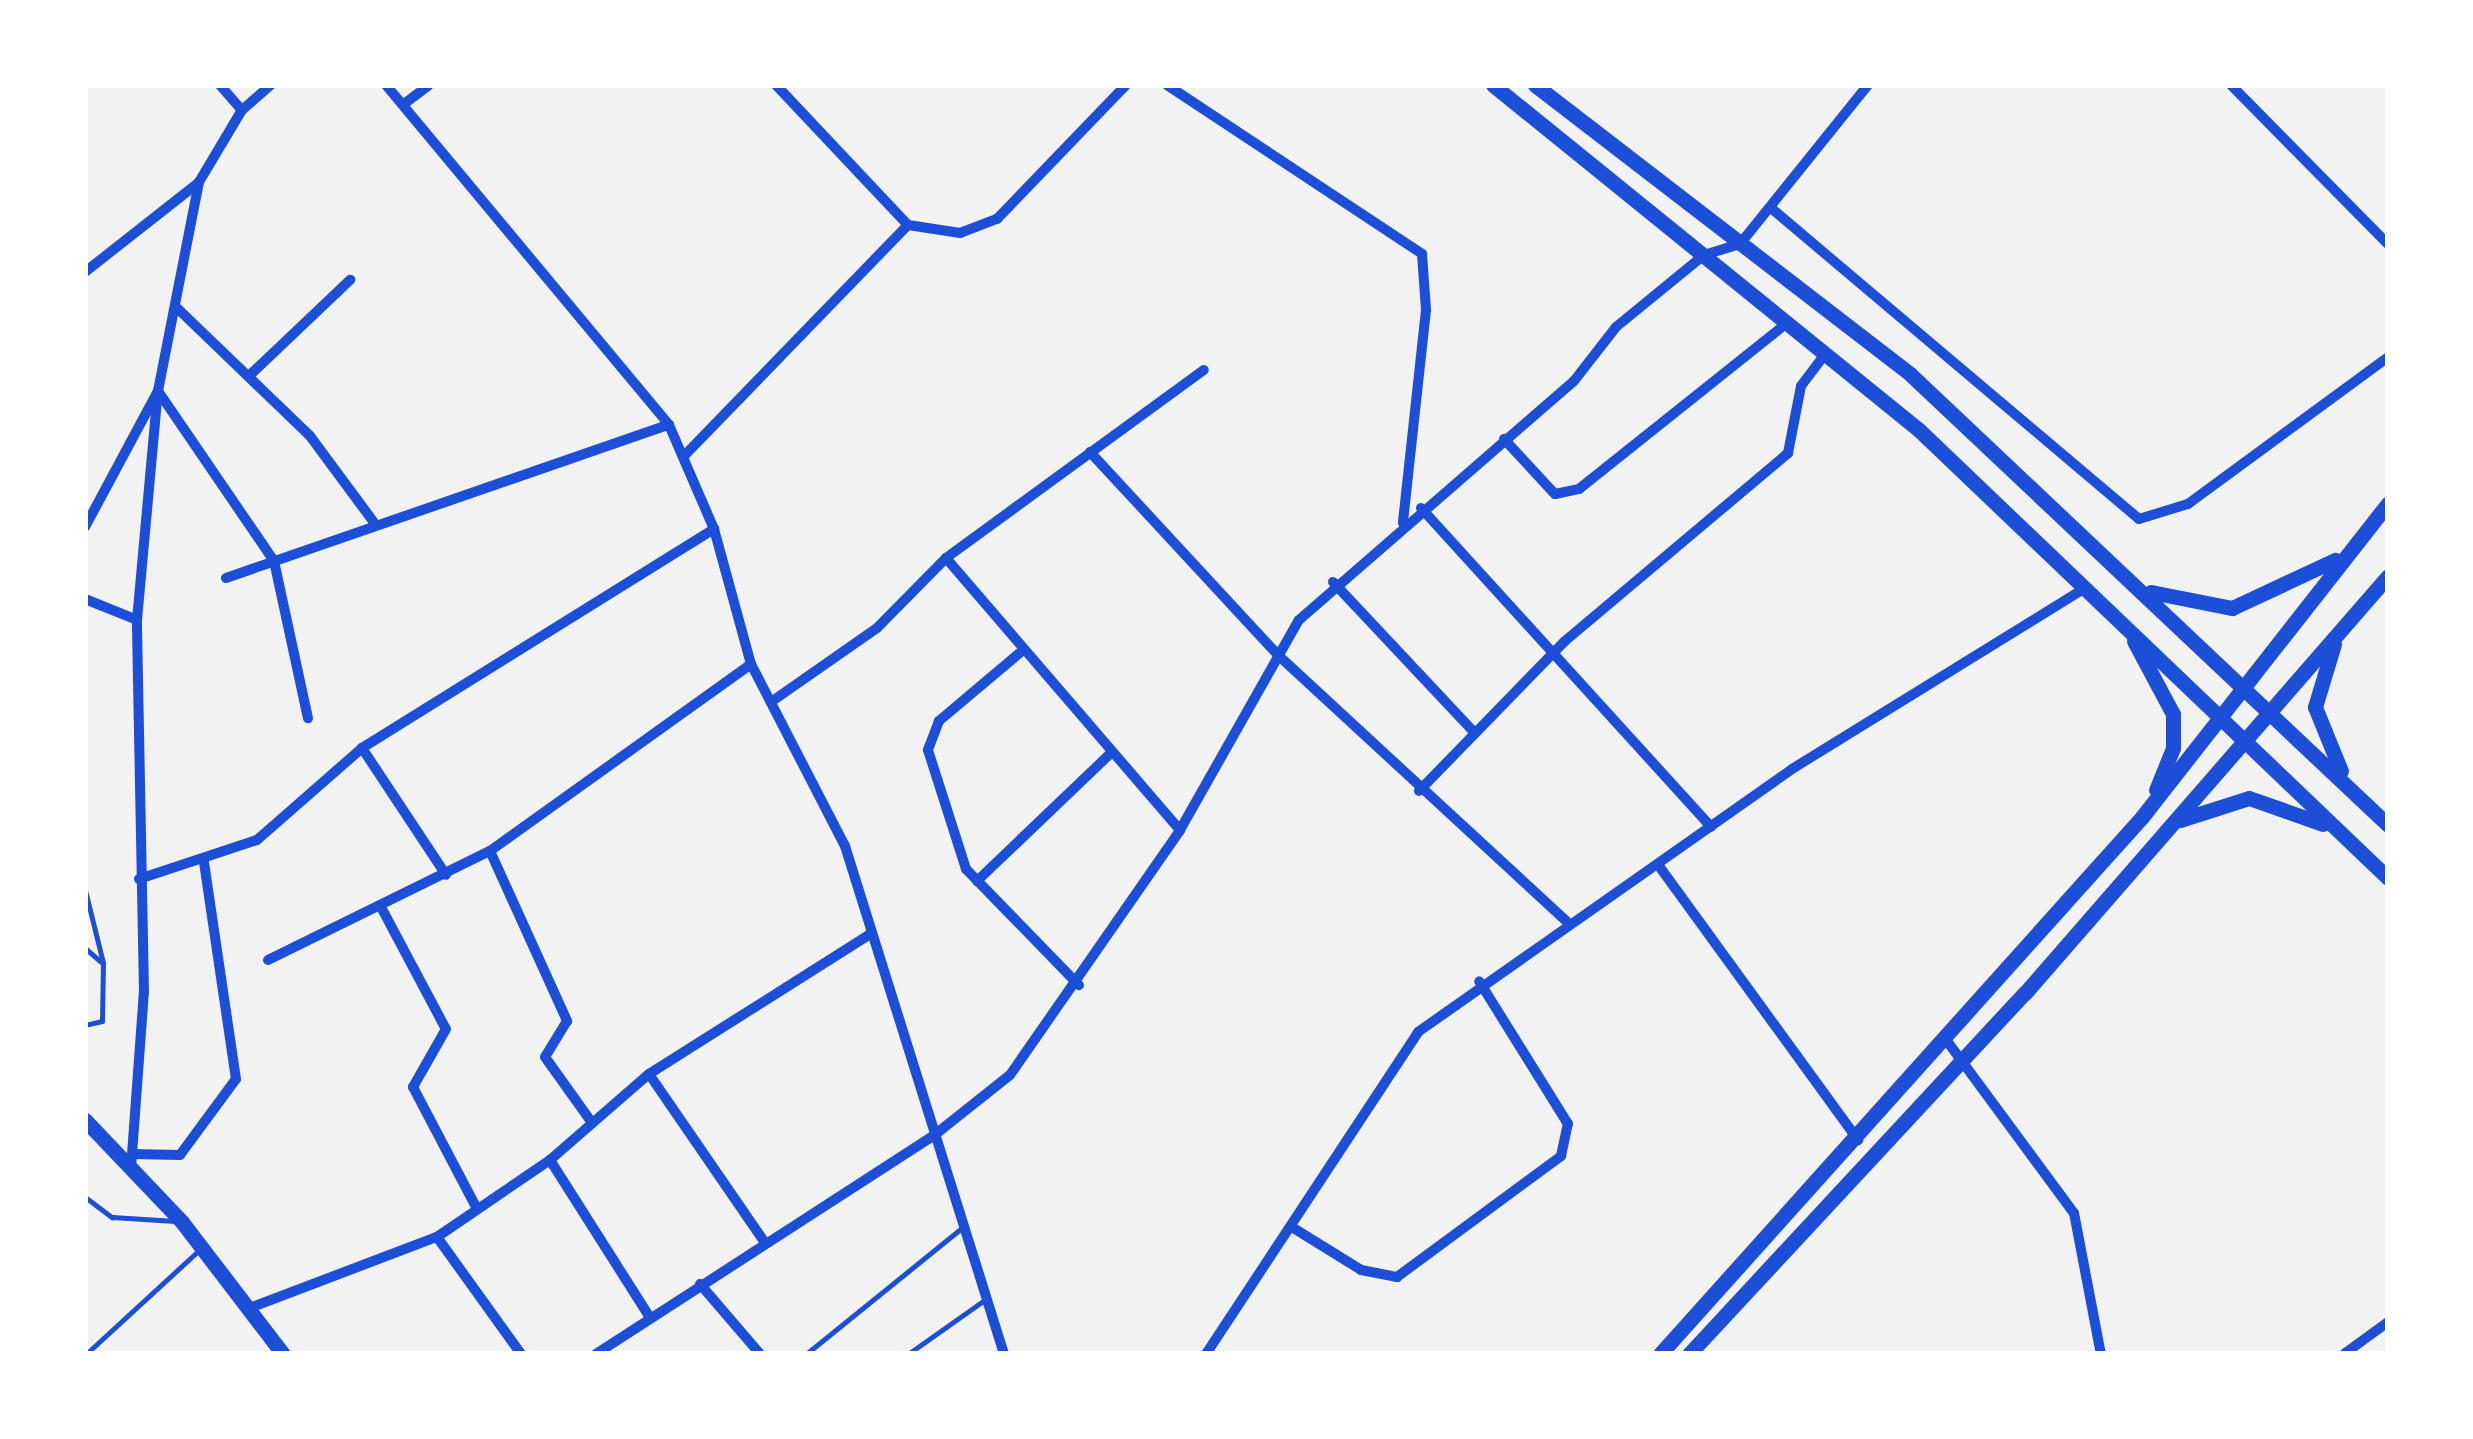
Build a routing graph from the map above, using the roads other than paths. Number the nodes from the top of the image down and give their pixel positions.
1 (220, 85) edge
2 (271, 85) edge
3 (386, 85) edge
4 (429, 85) edge
5 (776, 85) edge
6 (1126, 85) edge
7 (1167, 85) edge
8 (1493, 85) edge
9 (1535, 85) edge
10 (1868, 85) edge
11 (2231, 85) edge
12 (404, 104) junction
13 (242, 110) junction
14 (200, 182) junction
15 (1771, 208) junction
16 (908, 225) junction
17 (1740, 244) junction
18 (2388, 244) edge
19 (1704, 255) junction
20 (85, 272) edge
21 (350, 280) dead end
22 (175, 306) junction
23 (1788, 322) junction
24 (1826, 353) junction
25 (2388, 357) edge
26 (1204, 370) dead end
27 (251, 374) junction
28 (158, 391) junction
29 (669, 425) junction
30 (1504, 439) junction
31 (1090, 452) junction
32 (684, 456) junction
33 (2388, 503) edge
34 (1420, 508) junction
35 (86, 524) edge
36 (376, 524) junction
37 (1403, 524) junction
38 (714, 529) junction
39 (2342, 555) junction
40 (946, 558) junction
41 (274, 560) junction
42 (2388, 576) edge
43 (226, 578) dead end
44 (1333, 582) junction
45 (2086, 588) junction
46 (2146, 590) junction
47 (85, 599) edge
48 (2349, 616) junction
49 (136, 620) junction
50 (2122, 621) junction
51 (1022, 650) junction
52 (1553, 653) junction
53 (1279, 656) junction
54 (751, 664) junction
55 (2240, 685) junction
56 (772, 702) junction
57 (2272, 711) junction
58 (2221, 717) junction
59 (308, 718) dead end
60 (85, 719) edge
61 (1476, 733) junction
62 (2248, 743) junction
63 (362, 748) junction
64 (1112, 753) junction
65 (85, 764) edge
66 (1419, 791) junction
67 (2376, 813) junction
68 (2142, 817) junction
69 (2176, 821) junction
70 (2388, 825) edge
71 (1712, 827) junction
72 (1180, 830) junction
73 (2344, 836) junction
74 (490, 851) junction
75 (204, 861) junction
76 (1658, 866) junction
77 (446, 875) junction
78 (2388, 878) edge
79 (139, 879) junction
80 (977, 882) junction
81 (85, 890) edge
82 (381, 907) junction
83 (1568, 924) junction
84 (869, 935) junction
85 (85, 948) edge
86 (268, 960) dead end
87 (102, 964) junction
88 (1479, 981) junction
89 (1079, 985) junction
90 (85, 1025) edge
91 (1947, 1040) junction
92 (1961, 1060) junction
93 (649, 1074) junction
94 (85, 1120) edge
95 (592, 1123) junction
96 (932, 1136) junction
97 (1860, 1142) junction
98 (132, 1154) junction
99 (550, 1160) junction
100 (131, 1171) junction
101 (85, 1197) edge
102 (85, 1208) edge
103 (97, 1208) junction
104 (477, 1210) junction
105 (182, 1222) junction
106 (964, 1226) junction
107 (1295, 1230) junction
108 (437, 1237) junction
109 (763, 1240) junction
110 (202, 1248) junction
111 (700, 1284) junction
112 (987, 1298) junction
113 (247, 1309) junction
114 (649, 1316) junction
115 (2388, 1322) edge
116 (86, 1354) edge
117 (283, 1354) edge
118 (521, 1354) edge
119 (596, 1354) edge
120 (760, 1354) edge
121 (806, 1354) edge
122 (908, 1354) edge
123 (1004, 1354) edge
124 (1206, 1354) edge
125 (1660, 1354) edge
126 (1689, 1354) edge
127 (2102, 1354) edge
128 (2344, 1354) edge

1 - 13 street
2 - 13 street
3 - 12 street
4 - 12 street
5 - 16 street
6 - 16 street
7 - 37 street
8 - 19 main road
9 - 17 main road
10 - 15 street
11 - 18 street
12 - 29 street
13 - 14 street
14 - 20 street
14 - 22 street
15 - 17 street
15 - 25 street
16 - 32 street
17 - 19 street
17 - 46 main road
19 - 23 main road
19 - 30 street
21 - 27 street
22 - 27 street
22 - 28 street
23 - 24 main road
23 - 30 street
24 - 45 main road
24 - 52 street
26 - 31 street
27 - 36 street
28 - 35 street
28 - 41 street
28 - 49 street
29 - 32 street
29 - 36 street
30 - 34 street
31 - 40 street
31 - 53 street
32 - 38 street
33 - 39 main road
34 - 37 street
34 - 52 street
36 - 41 street
37 - 44 street
38 - 54 street
38 - 63 street
39 - 46 main road
39 - 55 main road
40 - 51 street
40 - 56 street
41 - 43 street
41 - 59 street
42 - 48 main road
44 - 53 street
44 - 61 street
45 - 50 main road
45 - 71 street
46 - 55 main road
47 - 49 street
48 - 57 main road
48 - 67 main road
49 - 79 street
50 - 58 main road
50 - 68 main road
51 - 64 street
51 - 80 street
52 - 61 street
52 - 71 street
53 - 66 street
53 - 72 street
54 - 56 street
54 - 74 street
55 - 57 main road
55 - 58 main road
56 - 84 street
57 - 62 main road
57 - 67 main road
58 - 62 main road
58 - 68 main road
60 - 65 lane
61 - 66 street
62 - 69 main road
62 - 73 main road
63 - 75 street
63 - 77 street
64 - 72 street
64 - 80 street
66 - 83 street
67 - 70 main road
68 - 91 main road
69 - 73 main road
69 - 92 main road
71 - 76 street
72 - 89 street
73 - 78 main road
74 - 77 street
74 - 95 street
75 - 79 street
75 - 98 street
76 - 83 street
76 - 97 street
77 - 82 street
79 - 98 street
80 - 89 street
81 - 87 lane
82 - 86 street
82 - 104 street
83 - 88 street
84 - 93 street
84 - 96 street
85 - 87 lane
87 - 90 lane
88 - 107 street
88 - 107 street
89 - 96 street
91 - 92 street
91 - 97 main road
92 - 126 main road
92 - 127 street
93 - 95 street
93 - 109 street
94 - 100 main road
95 - 99 street
96 - 106 street
96 - 109 street
97 - 125 main road
98 - 100 street
99 - 104 street
99 - 114 street
100 - 105 main road
101 - 103 lane
102 - 103 lane
103 - 105 lane
104 - 108 street
105 - 110 main road
106 - 112 street
106 - 121 lane
107 - 124 street
108 - 113 street
108 - 118 street
109 - 111 street
110 - 113 main road
110 - 116 lane
111 - 114 street
111 - 120 street
112 - 122 lane
112 - 123 street
113 - 117 main road
114 - 119 street
115 - 128 street

